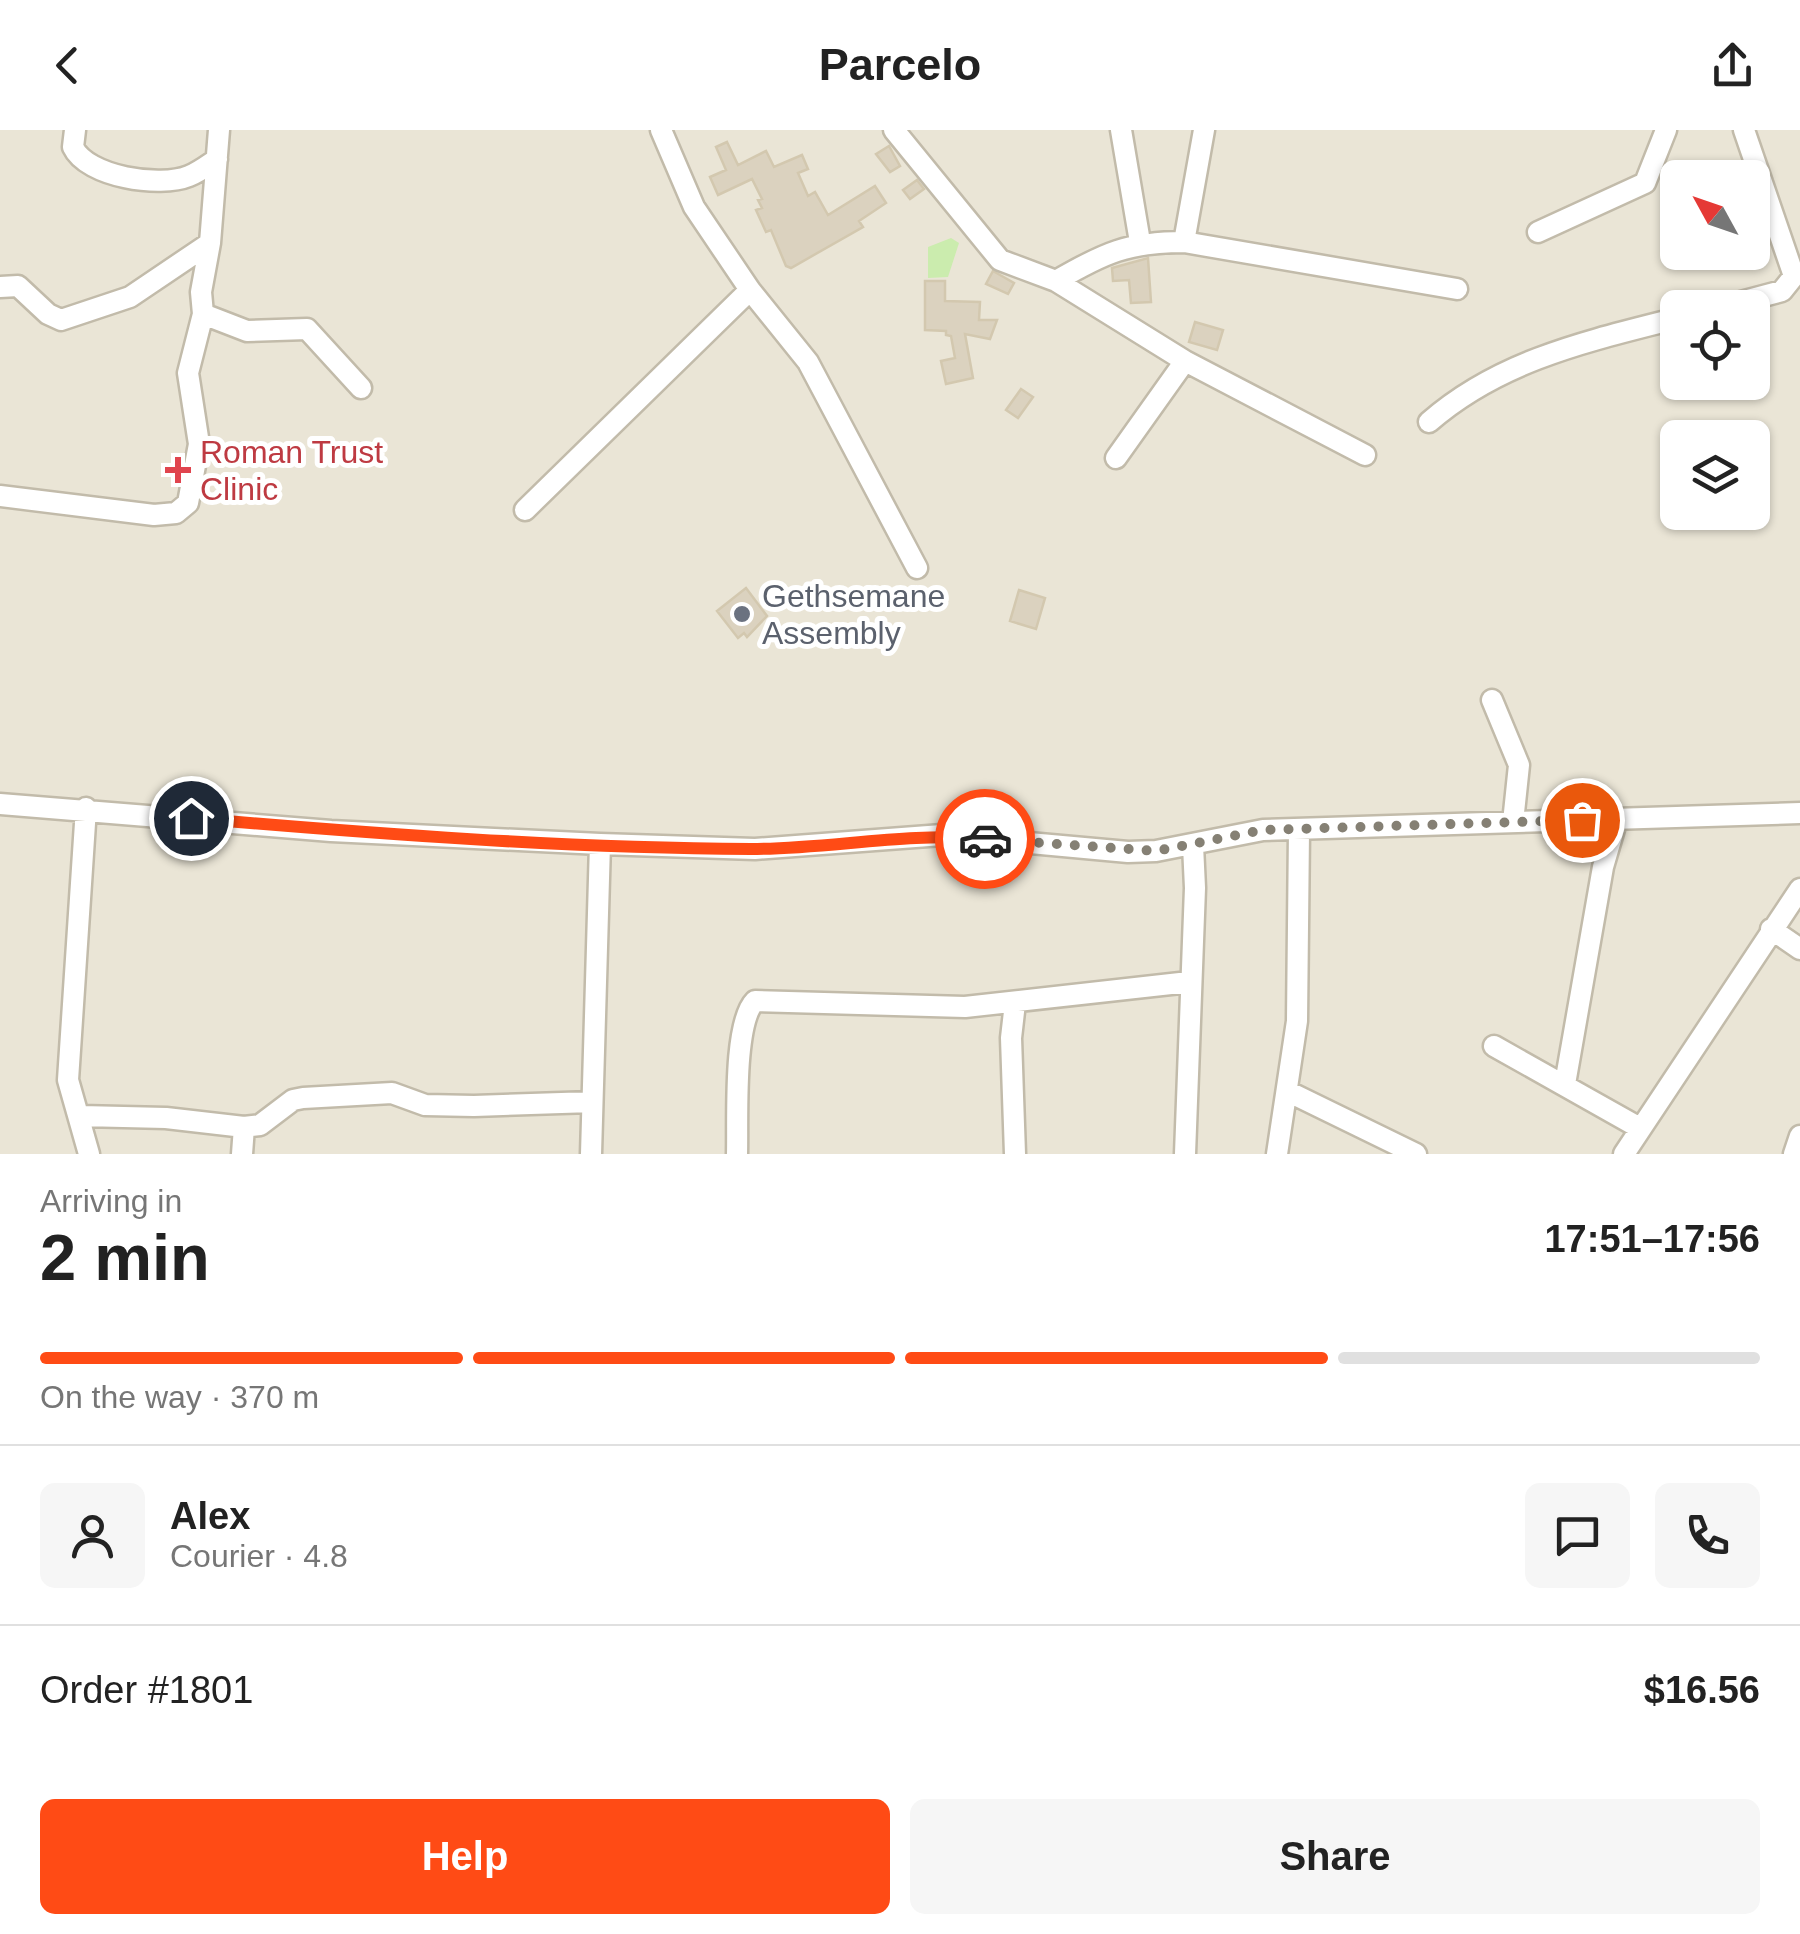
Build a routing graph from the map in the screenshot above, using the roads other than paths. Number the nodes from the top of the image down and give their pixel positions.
1 (75, 130) edge
2 (219, 130) edge
3 (661, 130) edge
4 (894, 130) edge
5 (1121, 130) edge
6 (1204, 130) edge
7 (1666, 130) edge
8 (1744, 130) edge
9 (217, 159) junction
10 (1538, 232) dead end
11 (1140, 242) junction
12 (1184, 242) junction
13 (210, 243) junction
14 (1056, 281) junction
15 (0, 286) edge
16 (1457, 289) dead end
17 (750, 290) junction
18 (1770, 294) edge
19 (203, 314) junction
20 (1660, 323) edge
21 (1185, 361) junction
22 (361, 388) dead end
23 (1429, 422) dead end
24 (1365, 455) dead end
25 (1116, 458) dead end
26 (0, 496) edge
27 (525, 510) dead end
28 (917, 568) dead end
29 (1492, 700) dead end
30 (0, 804) edge
31 (86, 808) junction
32 (1800, 814) edge
33 (1617, 820) junction
34 (1513, 822) junction
35 (1299, 831) junction
36 (600, 844) junction
37 (1193, 844) junction
38 (1800, 889) edge
39 (1772, 929) junction
40 (1800, 949) edge
41 (1189, 982) junction
42 (1015, 1003) junction
43 (1494, 1046) dead end
44 (1565, 1084) junction
45 (1289, 1092) junction
46 (592, 1102) junction
47 (82, 1116) junction
48 (244, 1127) junction
49 (1638, 1127) junction
50 (1800, 1136) edge
51 (89, 1154) edge
52 (242, 1154) edge
53 (591, 1154) edge
54 (737, 1154) edge
55 (1015, 1154) edge
56 (1185, 1154) edge
57 (1277, 1154) edge
58 (1416, 1154) edge
59 (1624, 1154) edge
60 (1794, 1154) edge

1 - 9 street
2 - 9 street
3 - 17 street
4 - 14 street
5 - 11 street
6 - 12 street
7 - 10 street
8 - 18 street
9 - 13 street
11 - 12 street
11 - 14 street
12 - 16 street
13 - 15 street
13 - 19 street
14 - 21 street
17 - 27 street
17 - 28 street
19 - 22 street
19 - 26 street
20 - 23 street
21 - 24 street
21 - 25 street
29 - 34 street
30 - 31 street
31 - 36 street
31 - 47 street
32 - 33 street
33 - 34 street
33 - 44 street
34 - 35 street
35 - 37 street
35 - 45 street
36 - 37 street
36 - 46 street
37 - 41 street
38 - 39 street
39 - 40 street
39 - 49 street
41 - 42 street
41 - 56 street
42 - 54 street
42 - 55 street
43 - 44 street
44 - 49 street
45 - 57 street
45 - 58 street
46 - 48 street
46 - 53 street
47 - 48 street
47 - 51 street
48 - 52 street
49 - 59 street
50 - 60 street

